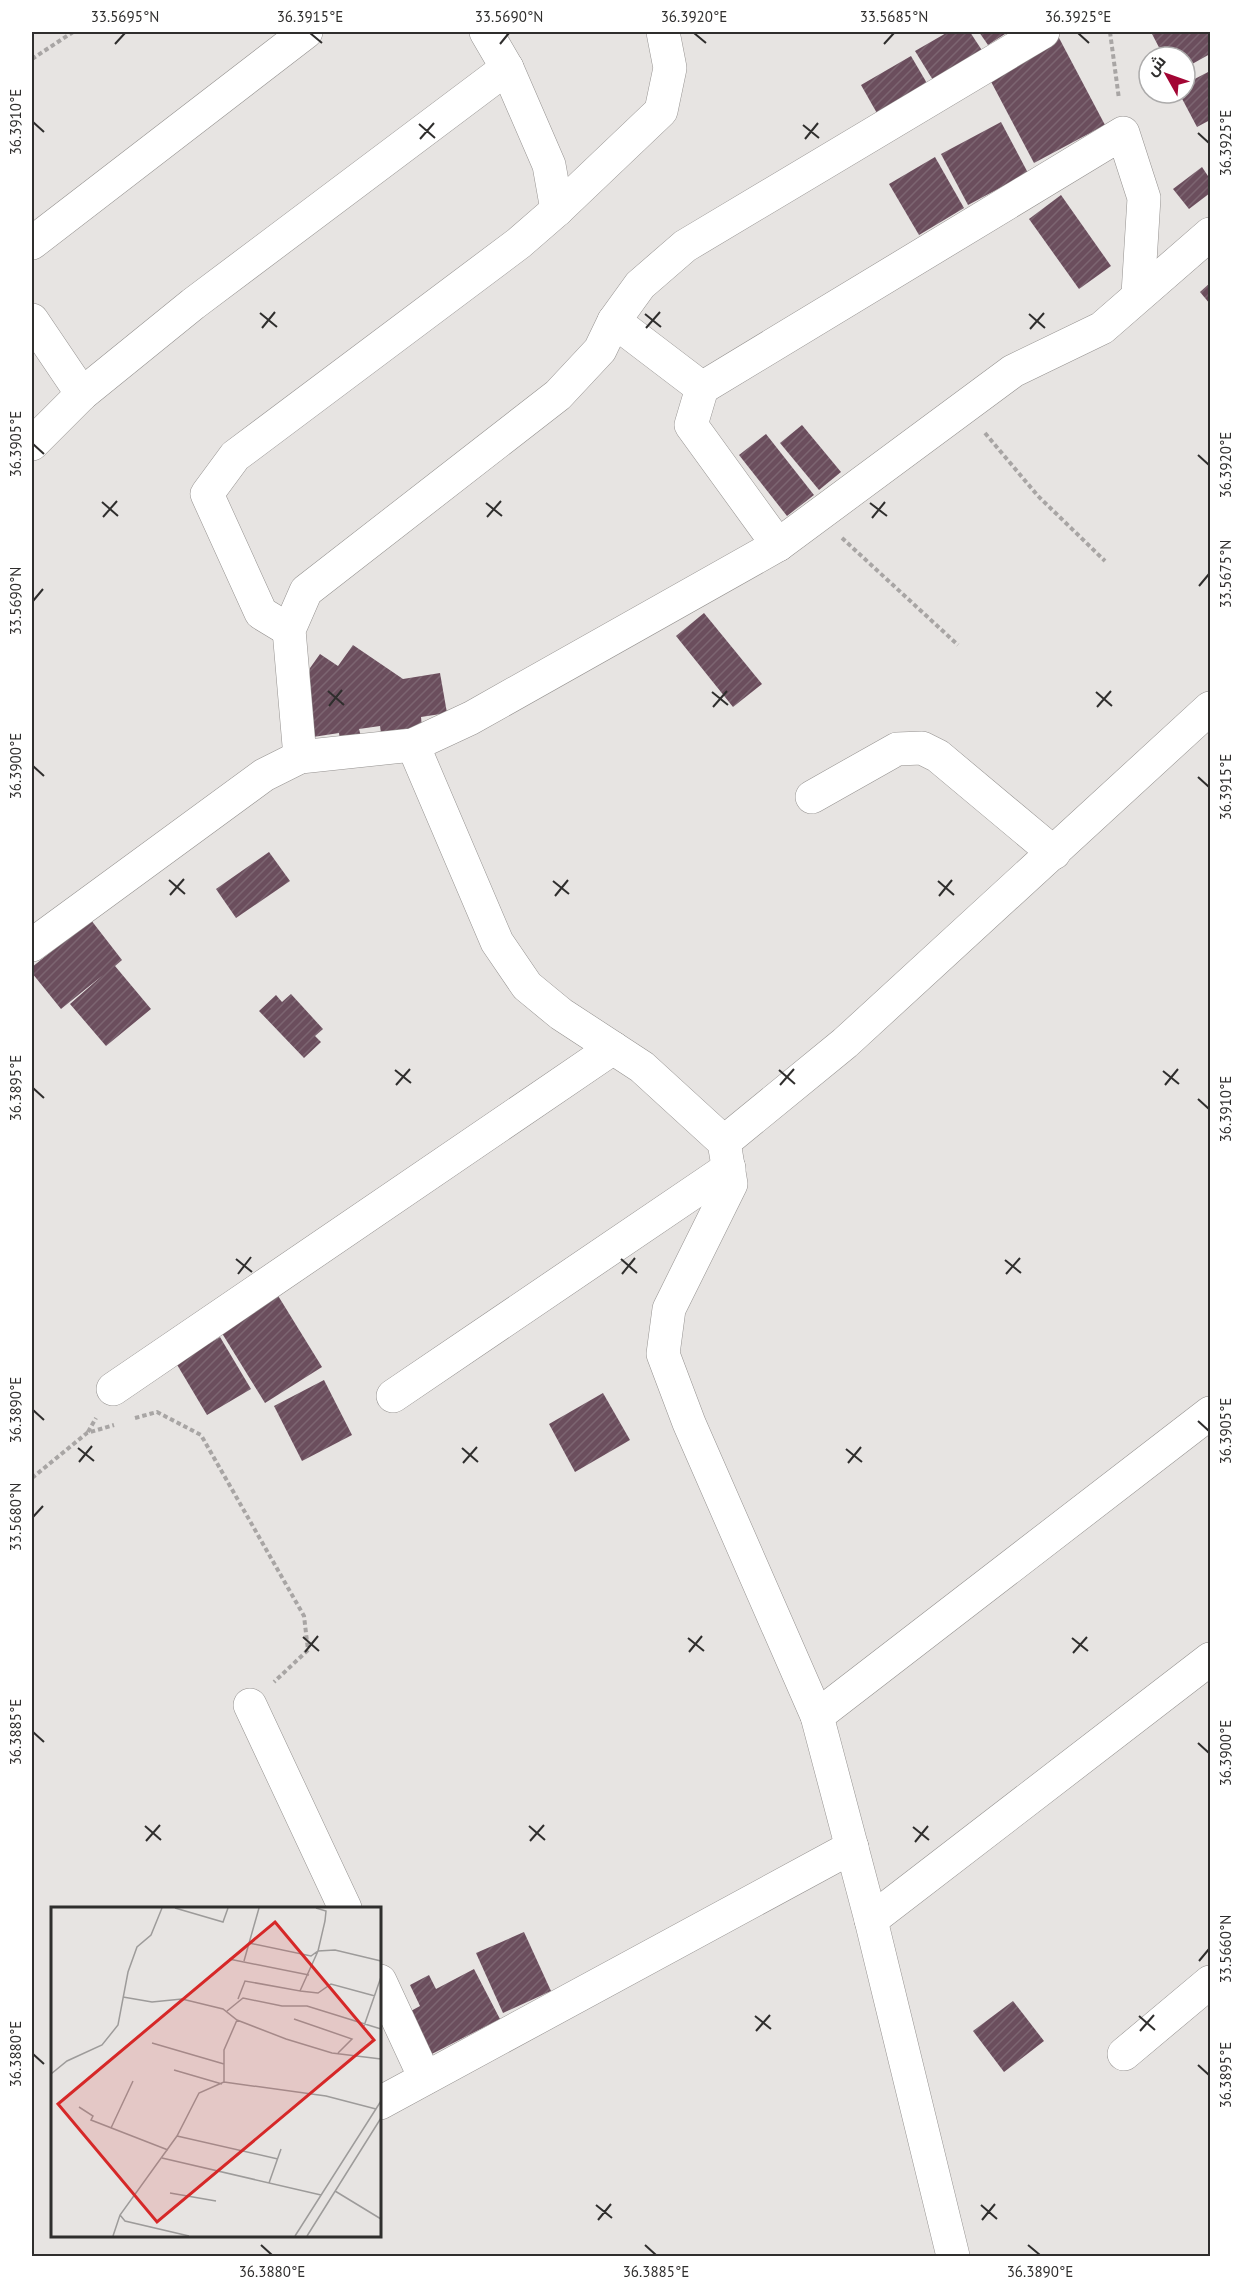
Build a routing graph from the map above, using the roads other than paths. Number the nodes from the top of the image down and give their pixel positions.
1 (306, 32) edge
2 (486, 32) edge
3 (663, 32) edge
4 (1043, 32) edge
5 (507, 68) junction
6 (557, 210) junction
7 (1210, 234) edge
8 (32, 243) edge
9 (1138, 294) junction
10 (32, 320) edge
11 (614, 321) junction
12 (702, 388) junction
13 (82, 394) junction
14 (32, 444) edge
15 (778, 545) junction
16 (290, 630) junction
17 (1210, 708) edge
18 (414, 745) junction
19 (300, 757) junction
20 (812, 797) dead end
21 (1054, 853) junction
22 (32, 945) edge
23 (613, 1048) junction
24 (727, 1155) junction
25 (113, 1389) dead end
26 (393, 1396) dead end
27 (1210, 1413) edge
28 (1210, 1659) edge
29 (250, 1705) road end
30 (817, 1716) junction
31 (852, 1847) junction
32 (345, 1907) edge
33 (871, 1920) junction
34 (1210, 1982) edge
35 (381, 1983) edge
36 (1124, 2054) dead end
37 (425, 2078) junction
38 (381, 2102) edge
39 (952, 2256) edge

1 - 8 street
2 - 5 street
3 - 6 street
4 - 11 street
5 - 6 street
5 - 13 street
6 - 16 street
7 - 9 street
9 - 12 street
9 - 15 street
10 - 13 street
11 - 12 street
11 - 16 street
12 - 15 street
13 - 14 street
15 - 18 street
16 - 19 street
17 - 21 street
18 - 19 street
18 - 23 street
19 - 22 street
20 - 21 street
21 - 24 street
23 - 24 street
23 - 25 street
24 - 26 street
24 - 30 street
27 - 30 street
28 - 33 street
29 - 32 street
30 - 31 street
31 - 33 street
31 - 37 street
33 - 39 street
34 - 36 street
35 - 37 street
37 - 38 street

